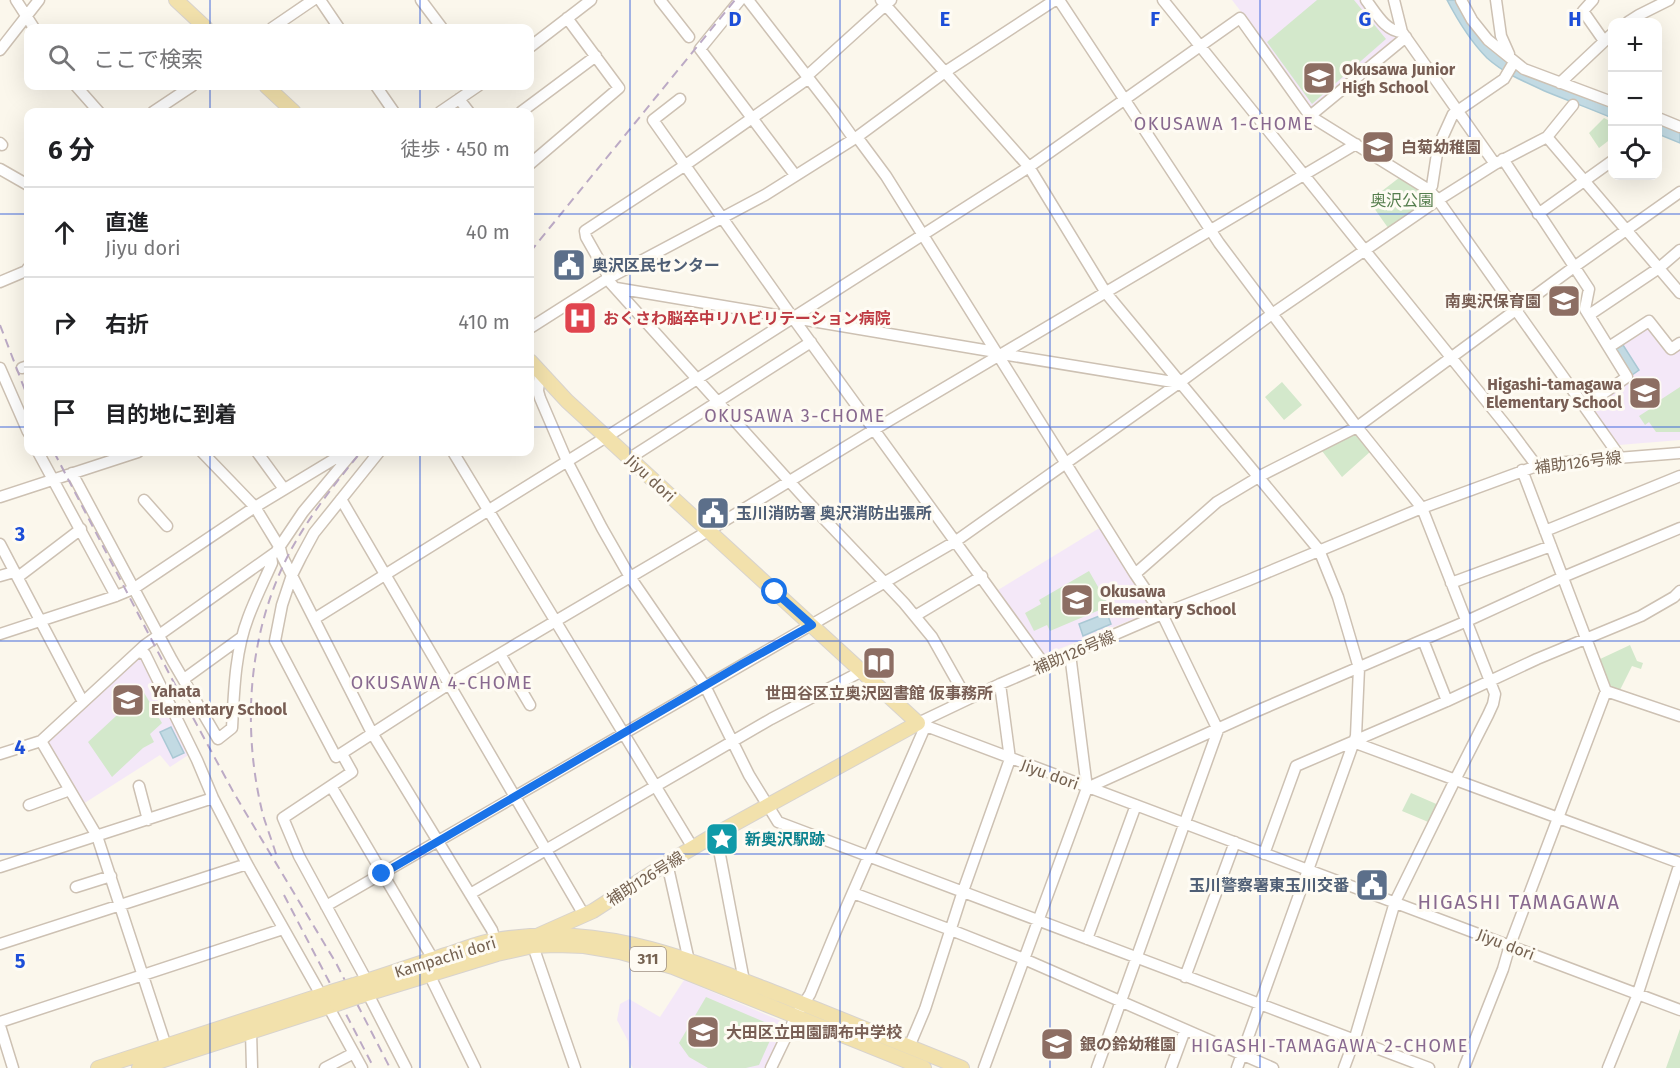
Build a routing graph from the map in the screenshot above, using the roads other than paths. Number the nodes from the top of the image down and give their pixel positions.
1 (16, 0) edge
2 (39, 0) edge
3 (176, 0) edge
4 (313, 0) edge
5 (320, 0) edge
6 (421, 0) edge
7 (590, 0) edge
8 (660, 0) edge
9 (740, 0) edge
10 (748, 0) edge
11 (1057, 0) edge
12 (1163, 0) edge
13 (1366, 0) edge
14 (1394, 0) edge
15 (1461, 0) edge
16 (1496, 0) edge
17 (1593, 0) edge
18 (1669, 0) edge
19 (886, 2) edge
20 (26, 17) junction
21 (567, 18) junction
22 (1634, 18) edge
23 (31, 24) edge
24 (202, 24) edge
25 (278, 24) edge
26 (336, 24) edge
27 (439, 24) edge
28 (1404, 35) junction
29 (689, 37) dead end
30 (1608, 38) edge
31 (534, 44) edge
32 (1200, 45) junction
33 (0, 50) edge
34 (596, 56) junction
35 (1512, 61) junction
36 (945, 72) junction
37 (808, 77) junction
38 (1560, 83) junction
39 (80, 90) edge
40 (186, 90) edge
41 (270, 90) edge
42 (379, 90) edge
43 (472, 90) edge
44 (459, 99) junction
45 (680, 99) dead end
46 (1124, 100) junction
47 (1608, 101) edge
48 (1573, 105) dead end
49 (95, 108) edge
50 (159, 108) edge
51 (290, 108) edge
52 (391, 108) edge
53 (446, 108) edge
54 (466, 108) edge
55 (526, 108) edge
56 (1457, 111) junction
57 (1310, 116) junction
58 (753, 118) junction
59 (1662, 120) edge
60 (1680, 127) edge
61 (1547, 137) junction
62 (855, 138) junction
63 (1356, 144) junction
64 (534, 161) edge
65 (1499, 162) junction
66 (1608, 164) edge
67 (684, 166) junction
68 (1029, 167) junction
69 (0, 169) edge
70 (795, 175) junction
71 (1304, 175) junction
72 (1585, 181) junction
73 (24, 182) edge
74 (1429, 190) junction
75 (1680, 192) edge
76 (1438, 200) junction
77 (1538, 214) junction
78 (721, 218) junction
79 (1627, 229) junction
80 (1211, 231) junction
81 (922, 236) junction
82 (1680, 250) edge
83 (1365, 251) junction
84 (1574, 267) junction
85 (1659, 268) junction
86 (24, 273) edge
87 (607, 279) junction
88 (0, 282) edge
89 (616, 288) junction
90 (1680, 292) edge
91 (1106, 293) junction
92 (1516, 310) junction
93 (1272, 314) junction
94 (1589, 315) junction
95 (793, 318) junction
96 (534, 325) edge
97 (811, 342) junction
98 (1680, 343) edge
99 (1609, 347) junction
100 (999, 354) junction
101 (1451, 357) junction
102 (534, 365) edge
103 (540, 372) junction
104 (1, 373) edge
105 (697, 379) junction
106 (1179, 383) junction
107 (535, 401) edge
108 (718, 402) junction
109 (1585, 406) junction
110 (24, 423) edge
111 (1357, 427) junction
112 (875, 429) junction
113 (606, 437) junction
114 (1680, 453) edge
115 (40, 456) edge
116 (125, 456) edge
117 (206, 456) edge
118 (260, 456) edge
119 (334, 456) edge
120 (350, 456) edge
121 (376, 456) edge
122 (455, 456) edge
123 (1620, 456) junction
124 (630, 458) junction
125 (567, 461) junction
126 (1066, 462) junction
127 (1536, 465) junction
128 (1522, 470) junction
129 (72, 473) junction
130 (1680, 476) edge
131 (1258, 477) junction
132 (53, 480) junction
133 (790, 481) junction
134 (284, 489) junction
135 (0, 497) edge
136 (341, 499) junction
137 (144, 500) dead end
138 (255, 507) junction
139 (1422, 508) junction
140 (489, 510) junction
141 (167, 526) dead end
142 (1680, 528) edge
143 (81, 530) junction
144 (708, 531) junction
145 (1545, 531) junction
146 (956, 541) junction
147 (0, 544) edge
148 (1551, 546) junction
149 (280, 548) junction
150 (1319, 550) junction
151 (271, 556) junction
152 (16, 574) junction
153 (1135, 574) junction
154 (292, 575) junction
155 (385, 575) junction
156 (0, 576) edge
157 (982, 576) junction
158 (630, 577) junction
159 (1563, 577) junction
160 (886, 582) junction
161 (1451, 583) junction
162 (133, 589) junction
163 (1680, 591) edge
164 (116, 596) junction
165 (1162, 614) junction
166 (915, 616) junction
167 (314, 619) junction
168 (40, 621) junction
169 (556, 621) junction
170 (1467, 621) junction
171 (812, 625) junction
172 (0, 634) edge
173 (158, 636) junction
174 (242, 637) junction
175 (1587, 639) junction
176 (1423, 640) junction
177 (138, 652) junction
178 (500, 654) junction
179 (1070, 654) junction
180 (1044, 664) junction
181 (1359, 668) junction
182 (862, 671) junction
183 (184, 680) junction
184 (1490, 681) junction
185 (449, 684) junction
186 (1000, 684) junction
187 (705, 686) junction
188 (1606, 690) junction
189 (967, 699) junction
190 (1447, 701) junction
191 (83, 702) junction
192 (530, 705) dead end
193 (1680, 716) edge
194 (922, 725) junction
195 (1218, 730) junction
196 (372, 733) junction
197 (624, 734) junction
198 (41, 741) junction
199 (733, 742) junction
200 (1353, 742) junction
201 (0, 754) edge
202 (342, 754) junction
203 (1010, 759) junction
204 (1455, 780) junction
205 (139, 786) dead end
206 (331, 786) junction
207 (656, 786) junction
208 (1087, 788) junction
209 (70, 790) junction
210 (515, 797) junction
211 (213, 798) junction
212 (29, 805) dead end
213 (767, 805) junction
214 (1136, 805) junction
215 (1558, 818) junction
216 (148, 820) junction
217 (1184, 823) junction
218 (716, 834) junction
219 (97, 836) junction
220 (438, 841) junction
221 (1235, 842) junction
222 (693, 848) junction
223 (546, 850) junction
224 (1264, 854) junction
225 (868, 857) junction
226 (667, 863) junction
227 (1680, 863) edge
228 (247, 864) junction
229 (0, 867) edge
230 (1307, 870) junction
231 (382, 874) junction
232 (111, 876) junction
233 (76, 887) dead end
234 (963, 891) junction
235 (853, 893) junction
236 (470, 894) junction
237 (1395, 902) junction
238 (120, 906) junction
239 (326, 906) junction
240 (584, 915) junction
241 (1038, 920) junction
242 (283, 929) junction
243 (951, 930) junction
244 (1087, 939) junction
245 (495, 940) junction
246 (536, 941) junction
247 (0, 944) edge
248 (1510, 945) junction
249 (1136, 957) junction
250 (433, 959) junction
251 (1024, 959) junction
252 (689, 961) junction
253 (429, 974) junction
254 (143, 975) junction
255 (1185, 977) junction
256 (744, 981) junction
257 (362, 989) junction
258 (1638, 994) junction
259 (329, 999) junction
260 (1121, 1001) junction
261 (1259, 1004) junction
262 (805, 1005) junction
263 (1680, 1010) edge
264 (796, 1016) junction
265 (0, 1024) edge
266 (1185, 1030) junction
267 (251, 1031) junction
268 (1354, 1041) junction
269 (354, 1053) junction
270 (1242, 1054) junction
271 (168, 1057) edge
272 (901, 1057) edge
273 (13, 1068) edge
274 (98, 1068) edge
275 (139, 1068) edge
276 (252, 1068) edge
277 (325, 1068) edge
278 (362, 1068) edge
279 (406, 1068) edge
280 (475, 1068) edge
281 (575, 1068) edge
282 (771, 1068) edge
283 (924, 1068) edge
284 (962, 1068) edge
285 (984, 1068) edge
286 (1096, 1068) edge
287 (1171, 1068) edge
288 (1237, 1068) edge
289 (1273, 1068) edge
290 (1344, 1068) edge
291 (1429, 1068) edge
292 (1464, 1068) edge
293 (1608, 1068) edge

1 - 20 street
2 - 20 street
3 - 24 main road
4 - 25 street
5 - 26 street
6 - 27 street
7 - 21 street
8 - 29 street
9 - 58 street
10 - 37 street
11 - 36 street
11 - 46 street
12 - 32 street
13 - 28 street
14 - 28 street
15 - 35 street
16 - 35 street
17 - 30 street
18 - 22 street
19 - 36 street
19 - 37 street
20 - 23 street
20 - 33 street
21 - 31 street
21 - 34 street
28 - 56 street
28 - 57 street
30 - 38 street
32 - 46 street
32 - 57 street
32 - 71 street
34 - 55 street
34 - 64 street
35 - 38 street
35 - 56 street
36 - 62 street
36 - 68 street
37 - 58 street
37 - 62 street
38 - 47 street
39 - 49 street
40 - 50 street
41 - 51 main road
42 - 52 street
43 - 44 street
44 - 53 street
44 - 54 street
45 - 67 street
46 - 68 street
46 - 80 street
48 - 61 street
56 - 65 street
56 - 74 street
57 - 63 street
58 - 67 street
58 - 70 street
59 - 60 street
61 - 65 street
61 - 72 street
62 - 70 street
62 - 81 street
63 - 71 street
63 - 74 street
65 - 76 street
65 - 77 street
66 - 72 street
67 - 78 street
67 - 87 street
68 - 81 street
68 - 91 street
69 - 73 street
70 - 78 street
71 - 80 street
71 - 83 street
72 - 77 street
72 - 79 street
74 - 76 street
75 - 79 street
76 - 83 street
76 - 92 street
77 - 84 street
78 - 87 street
78 - 95 street
79 - 84 street
79 - 85 street
80 - 91 street
80 - 93 street
81 - 95 street
81 - 100 street
82 - 85 street
83 - 93 street
83 - 101 street
84 - 92 street
84 - 94 street
85 - 90 street
85 - 94 street
86 - 88 street
87 - 89 street
87 - 96 street
89 - 95 street
89 - 105 street
91 - 100 street
91 - 106 street
92 - 101 street
92 - 109 street
93 - 106 street
93 - 111 street
94 - 99 street
95 - 97 street
95 - 100 street
95 - 105 street
97 - 108 street
97 - 112 street
98 - 99 street
99 - 109 street
100 - 106 street
100 - 112 street
100 - 126 street
101 - 111 street
101 - 127 street
102 - 103 main road, Jiyu dori
103 - 107 street
103 - 113 main road, Jiyu dori
104 - 110 street
105 - 108 street
105 - 113 street
106 - 126 street
106 - 131 street
107 - 125 street
108 - 124 street
108 - 133 street
109 - 123 street
111 - 131 street
111 - 139 street
112 - 133 street
112 - 146 street
113 - 124 main road, Jiyu dori
113 - 125 street
114 - 123 street, 補助126号線
115 - 132 street
116 - 129 street
117 - 138 street
118 - 134 street
119 - 134 street
120 - 149 street
121 - 136 street
122 - 140 street
123 - 127 street, 補助126号線
124 - 144 main road, Jiyu dori
125 - 140 street
125 - 158 street
126 - 146 street
126 - 153 street
127 - 128 street, 補助126号線
128 - 139 street, 補助126号線
128 - 145 street
129 - 132 street
129 - 162 street
130 - 145 street
131 - 150 street
131 - 153 street
132 - 135 street
132 - 143 street
133 - 144 street
133 - 160 street
134 - 138 street
136 - 154 street
136 - 155 street
137 - 141 street
138 - 149 street
138 - 162 street
139 - 150 street, 補助126号線
139 - 161 street
140 - 155 street
140 - 169 street
142 - 159 street
143 - 152 street
143 - 164 street
144 - 158 street
144 - 171 main road, Jiyu dori
145 - 148 street
146 - 157 street
146 - 160 street
147 - 152 street
148 - 159 street
148 - 161 street
149 - 151 street
149 - 154 street
150 - 165 street, 補助126号線
150 - 181 street
151 - 173 street
151 - 174 street
152 - 156 street
152 - 168 street
153 - 165 street
154 - 167 street
154 - 202 street
155 - 167 street
155 - 185 street
157 - 166 street
157 - 180 street
158 - 169 street
158 - 187 street
159 - 170 street
159 - 175 street
160 - 166 street
160 - 171 street
161 - 170 street
162 - 164 street
162 - 173 street
163 - 175 street
164 - 168 street
165 - 179 street, 補助126号線
165 - 195 street
166 - 189 street
167 - 196 street
168 - 172 street
168 - 191 street
169 - 178 street
169 - 197 street
170 - 176 street
170 - 184 street
171 - 182 main road, Jiyu dori
171 - 187 street
173 - 177 street
173 - 183 street
174 - 183 street
174 - 183 street
175 - 184 street
175 - 188 street
176 - 181 street
176 - 190 street
177 - 191 street
177 - 211 street
178 - 185 street
178 - 192 street
179 - 180 street, 補助126号線
179 - 208 street
180 - 186 street, 補助126号線
181 - 195 street
181 - 200 street
182 - 194 main road, Jiyu dori
182 - 199 street
184 - 190 street
184 - 204 street
185 - 196 street
185 - 210 street
186 - 189 street, 補助126号線
186 - 203 street
187 - 197 street
187 - 199 street
188 - 193 street
188 - 215 street
189 - 194 street, 補助126号線
190 - 200 street
191 - 198 street
194 - 203 street, Jiyu dori
194 - 213 main road, 補助126号線 / 311
194 - 225 street
195 - 208 street
195 - 217 street
196 - 202 street
196 - 220 street
197 - 207 street
197 - 210 street
198 - 201 street
198 - 209 street
199 - 207 street
199 - 213 street
200 - 204 street
200 - 224 street
200 - 230 street
202 - 206 street
203 - 208 street, Jiyu dori
203 - 234 street
204 - 215 street
204 - 237 street
205 - 216 street
206 - 231 street
206 - 239 street
207 - 222 street
207 - 223 street
208 - 214 street, Jiyu dori
208 - 241 street
209 - 212 street
209 - 219 street
210 - 220 street
210 - 223 street
211 - 216 street
211 - 228 street
213 - 218 main road, 補助126号線 / 311
213 - 225 street
214 - 217 street, Jiyu dori
214 - 244 street
215 - 227 street
215 - 248 street
216 - 219 street
217 - 221 street, Jiyu dori
217 - 249 street
218 - 222 main road, 補助126号線 / 311
218 - 256 street
219 - 229 street
219 - 232 street
220 - 231 street
220 - 236 street
221 - 224 street, Jiyu dori
221 - 255 street
222 - 226 main road, 補助126号線 / 311
223 - 236 street
223 - 240 street
224 - 230 street, Jiyu dori
225 - 234 street
225 - 235 street
226 - 240 main road, 補助126号線 / 311
226 - 252 street
227 - 258 street
228 - 238 street
228 - 242 street
230 - 237 street, Jiyu dori
230 - 261 street
231 - 239 street
231 - 250 street
232 - 233 street
232 - 238 street
234 - 241 street
234 - 243 street
235 - 243 street
235 - 262 street
236 - 245 street
237 - 248 street, Jiyu dori
237 - 268 street
238 - 247 street
238 - 254 street
239 - 257 street
240 - 246 main road, 補助126号線 / 311
241 - 244 street
241 - 251 street
242 - 254 street
242 - 259 street
243 - 251 street
243 - 272 street
244 - 249 street
245 - 246 main road, Kampachi dori / 311
245 - 250 main road, Kampachi dori / 311
246 - 252 main road, Kampachi dori / 311
246 - 253 main road, Kampachi dori / 311
246 - 264 main road, Kampachi dori / 311
246 - 281 street
248 - 258 street, Jiyu dori
248 - 292 street
249 - 255 street
249 - 260 street
250 - 257 main road, Kampachi dori / 311
251 - 260 street
251 - 285 street
252 - 256 main road, Kampachi dori / 311
253 - 257 main road, Kampachi dori / 311
253 - 280 street
254 - 265 street
254 - 271 street
255 - 261 street
256 - 262 main road, Kampachi dori / 311
257 - 259 main road, Kampachi dori / 311, bridge
257 - 279 street
258 - 263 street, Jiyu dori
258 - 293 street
259 - 267 main road, Kampachi dori / 311
259 - 269 street
259 - 271 main road, Kampachi dori / 311
260 - 266 street
260 - 286 street
261 - 268 street
261 - 270 street
262 - 264 street
262 - 272 main road, Kampachi dori / 311
264 - 272 main road, Kampachi dori / 311
264 - 282 street
265 - 273 street
266 - 270 street
266 - 287 street
267 - 271 main road, Kampachi dori / 311
267 - 276 street
268 - 290 street
268 - 291 street
269 - 277 street
269 - 278 street
270 - 288 street
270 - 289 street
271 - 274 main road, Kampachi dori / 311
271 - 275 main road, Kampachi dori / 311
272 - 283 main road, Kampachi dori / 311
272 - 284 main road, Kampachi dori / 311

